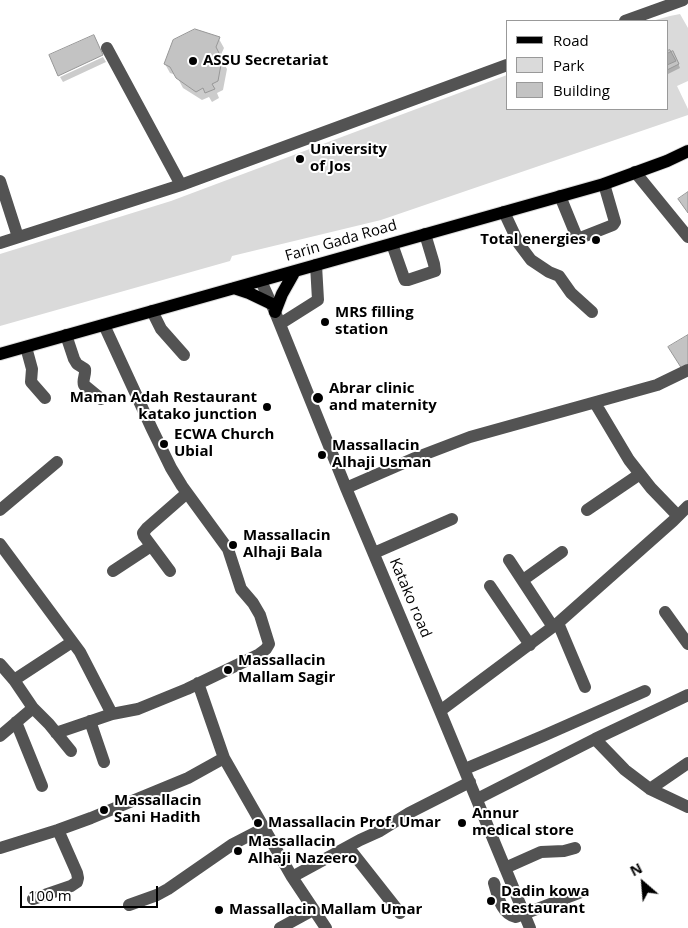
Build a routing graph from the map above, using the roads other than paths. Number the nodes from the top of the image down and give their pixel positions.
1 (684, 0) edge
2 (688, 4) edge
3 (628, 20) edge
4 (107, 48) dead end
5 (506, 65) edge
6 (688, 151) edge
7 (635, 172) junction
8 (0, 181) edge
9 (604, 184) junction
10 (181, 186) junction
11 (560, 196) junction
12 (504, 212) junction
13 (425, 234) junction
14 (18, 237) junction
15 (688, 237) edge
16 (0, 243) edge
17 (392, 244) junction
18 (316, 265) junction
19 (295, 271) junction
20 (261, 280) junction
21 (234, 288) junction
22 (152, 311) junction
23 (592, 312) dead end
24 (276, 313) junction
25 (104, 325) junction
26 (66, 335) junction
27 (26, 347) junction
28 (0, 354) edge
29 (184, 355) dead end
30 (688, 370) edge
31 (45, 398) dead end
32 (101, 400) dead end
33 (595, 403) junction
34 (57, 462) dead end
35 (640, 474) junction
36 (346, 488) junction
37 (187, 492) junction
38 (688, 506) edge
39 (0, 510) edge
40 (586, 510) dead end
41 (678, 516) junction
42 (452, 519) dead end
43 (0, 544) edge
44 (152, 546) junction
45 (562, 552) dead end
46 (374, 553) junction
47 (510, 560) dead end
48 (113, 571) dead end
49 (170, 571) dead end
50 (523, 580) junction
51 (490, 586) dead end
52 (665, 612) dead end
53 (556, 625) junction
54 (72, 642) junction
55 (688, 644) edge
56 (530, 645) junction
57 (0, 664) edge
58 (14, 680) junction
59 (198, 682) junction
60 (585, 687) dead end
61 (646, 691) dead end
62 (688, 695) edge
63 (33, 708) junction
64 (440, 710) junction
65 (112, 714) junction
66 (90, 721) junction
67 (16, 722) junction
68 (56, 733) junction
69 (0, 736) edge
70 (595, 739) junction
71 (71, 751) dead end
72 (224, 758) junction
73 (104, 762) dead end
74 (688, 763) edge
75 (464, 769) junction
76 (470, 782) junction
77 (42, 786) dead end
78 (650, 790) junction
79 (477, 800) junction
80 (688, 807) edge
81 (264, 828) junction
82 (58, 830) junction
83 (348, 846) junction
84 (0, 848) edge
85 (574, 848) dead end
86 (505, 868) junction
87 (292, 877) junction
88 (494, 883) dead end
89 (579, 893) dead end
90 (33, 899) dead end
91 (129, 905) dead end
92 (313, 910) junction
93 (400, 913) dead end
94 (524, 914) junction
95 (280, 928) edge
96 (326, 928) edge
97 (530, 928) edge

1 - 2 street
1 - 3 street
4 - 10 street
5 - 10 street
6 - 7 main road, Farin Gada Road
7 - 9 main road, Farin Gada Road
7 - 15 street
8 - 14 street
9 - 11 main road, Farin Gada Road
9 - 11 street
10 - 14 street
11 - 12 main road, Farin Gada Road
12 - 13 main road, Farin Gada Road
12 - 23 street
13 - 17 main road, Farin Gada Road
13 - 17 street
14 - 16 street
17 - 18 main road, Farin Gada Road
18 - 19 main road, Farin Gada Road
18 - 24 street
19 - 20 main road, Farin Gada Road
19 - 24 main road
20 - 21 main road, Farin Gada Road
20 - 24 street, Katako road
21 - 22 main road, Farin Gada Road
21 - 24 main road
22 - 25 main road, Farin Gada Road
22 - 29 street
24 - 36 street, Katako road
25 - 26 main road, Farin Gada Road
25 - 37 street
26 - 27 main road, Farin Gada Road
26 - 32 street
27 - 28 main road, Farin Gada Road
27 - 31 street
30 - 33 street
33 - 35 street
33 - 36 street
34 - 39 street
35 - 40 street
35 - 41 street
36 - 46 street, Katako road
37 - 44 street
37 - 59 street
38 - 41 street
41 - 53 street
42 - 46 street
43 - 54 street
44 - 48 street
44 - 49 street
45 - 50 street
46 - 64 street, Katako road
47 - 50 street
50 - 53 street
51 - 56 street
52 - 55 street
53 - 56 street
53 - 60 street
54 - 58 street
54 - 65 street
56 - 64 street
57 - 58 street
58 - 63 street
59 - 65 street
59 - 72 street
61 - 75 street
62 - 70 street
63 - 67 street
63 - 68 street
64 - 75 street, Katako road
65 - 66 street
66 - 68 street
66 - 73 street
67 - 69 street
67 - 77 street
68 - 71 street
70 - 78 street
70 - 79 street
72 - 81 street
72 - 82 street
74 - 78 street
75 - 76 street, Katako road
76 - 79 street, Katako road
76 - 83 street
78 - 80 street
79 - 86 street, Katako road
81 - 87 street
81 - 91 street
82 - 84 street
82 - 90 street
83 - 87 street
83 - 93 street
85 - 86 street
86 - 94 street, Katako road
87 - 92 street
88 - 94 street
89 - 94 street
92 - 95 street
92 - 96 street
94 - 97 street, Katako road

